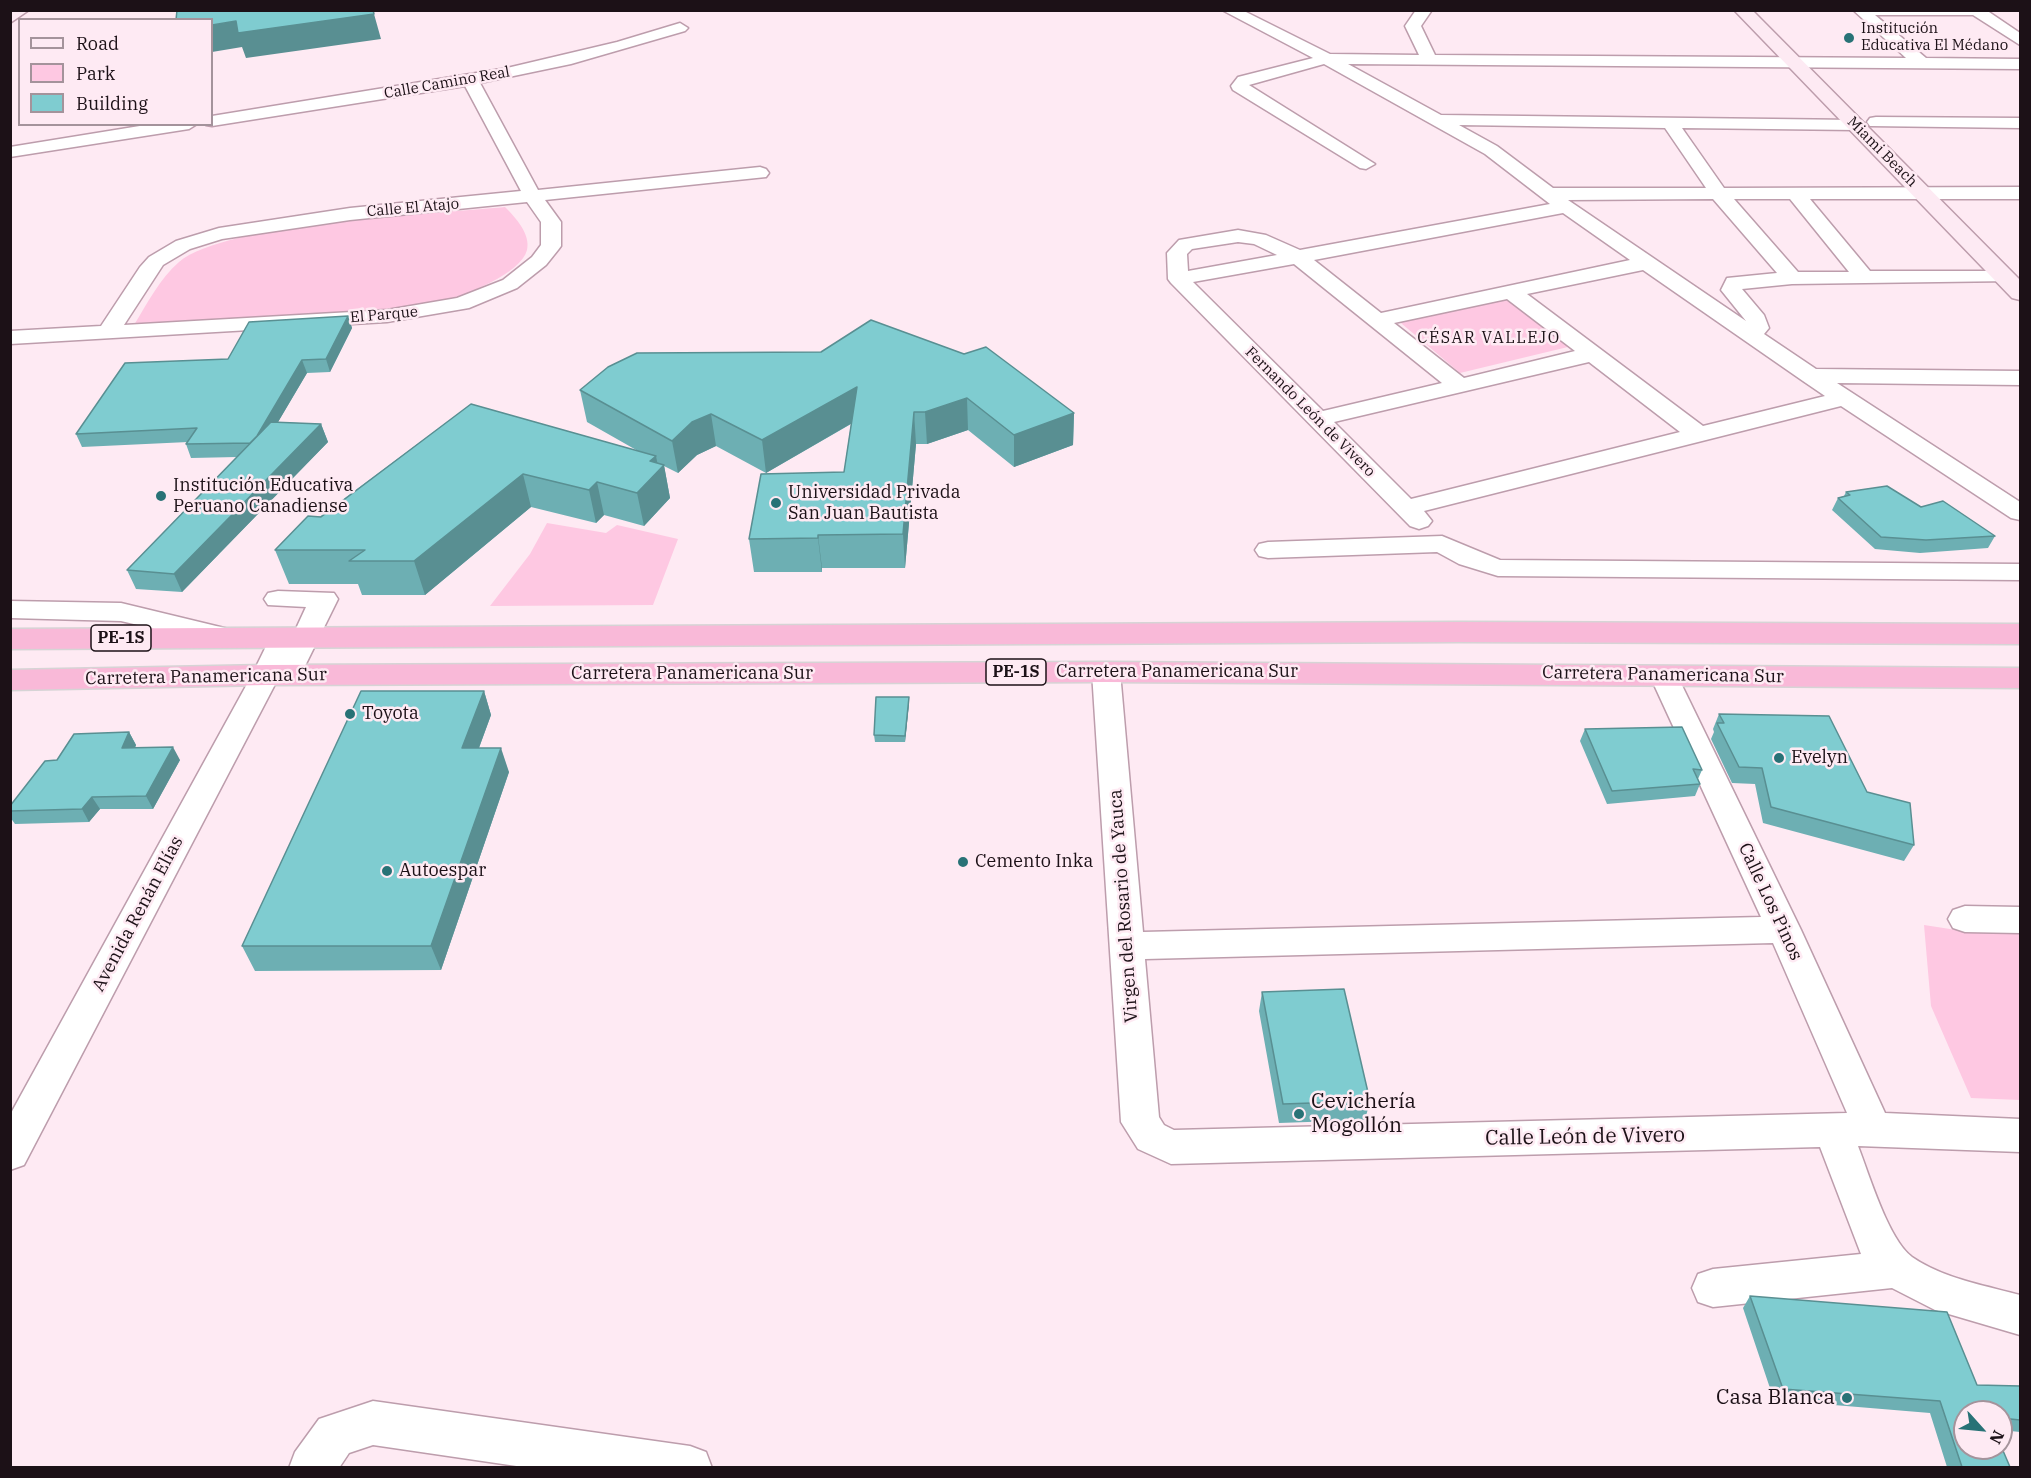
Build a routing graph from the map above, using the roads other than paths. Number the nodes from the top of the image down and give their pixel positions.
1 (21, 10) edge
2 (1230, 10) edge
3 (1424, 10) edge
4 (1442, 10) edge
5 (1742, 10) edge
6 (1764, 10) edge
7 (1861, 10) edge
8 (1975, 11) edge
9 (10, 18) edge
10 (680, 28) dead end
11 (2020, 39) edge
12 (1326, 59) junction
13 (1429, 60) junction
14 (1792, 62) junction
15 (1815, 62) junction
16 (1920, 62) junction
17 (2020, 64) edge
18 (471, 81) junction
19 (1438, 120) junction
20 (213, 121) edge
21 (1876, 122) junction
22 (1670, 123) junction
23 (2020, 123) edge
24 (1856, 125) junction
25 (176, 126) edge
26 (10, 152) edge
27 (1366, 164) dead end
28 (760, 173) dead end
29 (2020, 193) edge
30 (1719, 194) junction
31 (1795, 194) junction
32 (1948, 194) junction
33 (1924, 195) junction
34 (532, 197) junction
35 (1557, 201) junction
36 (1298, 257) junction
37 (1646, 263) junction
38 (2013, 272) edge
39 (1792, 278) junction
40 (1865, 278) junction
41 (1178, 279) junction
42 (1511, 291) junction
43 (2020, 293) edge
44 (1376, 320) junction
45 (109, 331) junction
46 (1752, 335) junction
47 (10, 338) edge
48 (1593, 354) junction
49 (1811, 376) junction
50 (2020, 378) edge
51 (1459, 385) junction
52 (1844, 398) junction
53 (1318, 419) junction
54 (1698, 434) junction
55 (1406, 508) junction
56 (2020, 513) edge
57 (1442, 544) junction
58 (1268, 550) dead end
59 (2020, 572) edge
60 (278, 599) dead end
61 (10, 609) edge
62 (2020, 634) edge
63 (231, 638) junction
64 (294, 638) junction
65 (10, 639) edge
66 (1106, 672) junction
67 (277, 675) junction
68 (1664, 676) junction
69 (2020, 678) edge
70 (10, 680) edge
71 (1965, 919) dead end
72 (2020, 920) edge
73 (1784, 930) junction
74 (1127, 946) junction
75 (1873, 1129) junction
76 (1833, 1131) junction
77 (2020, 1135) edge
78 (1151, 1137) joint
79 (10, 1153) edge
80 (1896, 1269) junction
81 (1713, 1288) dead end
82 (2020, 1315) edge
83 (612, 1462) edge
84 (311, 1467) edge
85 (690, 1467) edge

1 - 9 street
2 - 12 street
3 - 4 street
3 - 13 street
5 - 14 street, Miami Beach
6 - 15 street, Miami Beach
7 - 8 street
7 - 16 street
8 - 11 street
10 - 18 street, Calle Camino Real
12 - 13 street
12 - 19 street
12 - 27 street
13 - 14 street
14 - 15 street
14 - 24 street, Miami Beach
15 - 16 street
15 - 21 street, Miami Beach
16 - 17 street
18 - 20 street, Calle Camino Real
18 - 34 street, El Parque
19 - 22 street
19 - 35 street
21 - 23 street
21 - 32 street, Miami Beach
22 - 24 street
22 - 30 street
24 - 33 street, Miami Beach
25 - 26 street
28 - 34 street, Calle El Atajo
29 - 32 street
30 - 31 street
30 - 35 street
30 - 39 street
31 - 33 street
31 - 40 street
32 - 33 street
32 - 38 street, Miami Beach
33 - 38 street, Miami Beach
34 - 45 street, Calle El Atajo
34 - 45 street, El Parque
35 - 36 street
35 - 37 street
36 - 41 street
36 - 41 street
36 - 44 street
37 - 42 street
37 - 46 street
38 - 40 street
38 - 43 street, Miami Beach
39 - 40 street
39 - 46 street
41 - 53 street, Fernando León de Vivero
42 - 44 street
42 - 48 street
44 - 51 street
45 - 47 street, El Parque
46 - 49 street
48 - 51 street
48 - 54 street
49 - 50 street
49 - 52 street
51 - 53 street
52 - 54 street
52 - 56 street
53 - 55 street, Fernando León de Vivero
54 - 55 street
55 - 57 street, Fernando León de Vivero
57 - 58 street
57 - 59 street
60 - 64 street
61 - 63 street
62 - 64 highway, Carretera Panamericana Sur / PE-1S
63 - 64 highway, Carretera Panamericana Sur / PE-1S
63 - 65 highway, Carretera Panamericana Sur / PE-1S
64 - 67 street
66 - 67 highway, Carretera Panamericana Sur / PE-1S
66 - 68 highway, Carretera Panamericana Sur / PE-1S
66 - 74 street, Virgen del Rosario de Yauca
67 - 70 highway, Carretera Panamericana Sur / PE-1S
67 - 79 street, Avenida Renán Elías
68 - 69 highway, Carretera Panamericana Sur / PE-1S
68 - 73 street, Calle Los Pinos
71 - 72 street
73 - 74 street
73 - 75 street, Calle Los Pinos
74 - 78 street, Virgen del Rosario de Yauca
75 - 76 street, Calle León de Vivero
75 - 77 street, Calle León de Vivero
76 - 78 street, Calle León de Vivero
76 - 80 street
80 - 81 street
80 - 82 street
83 - 84 street
83 - 85 street

